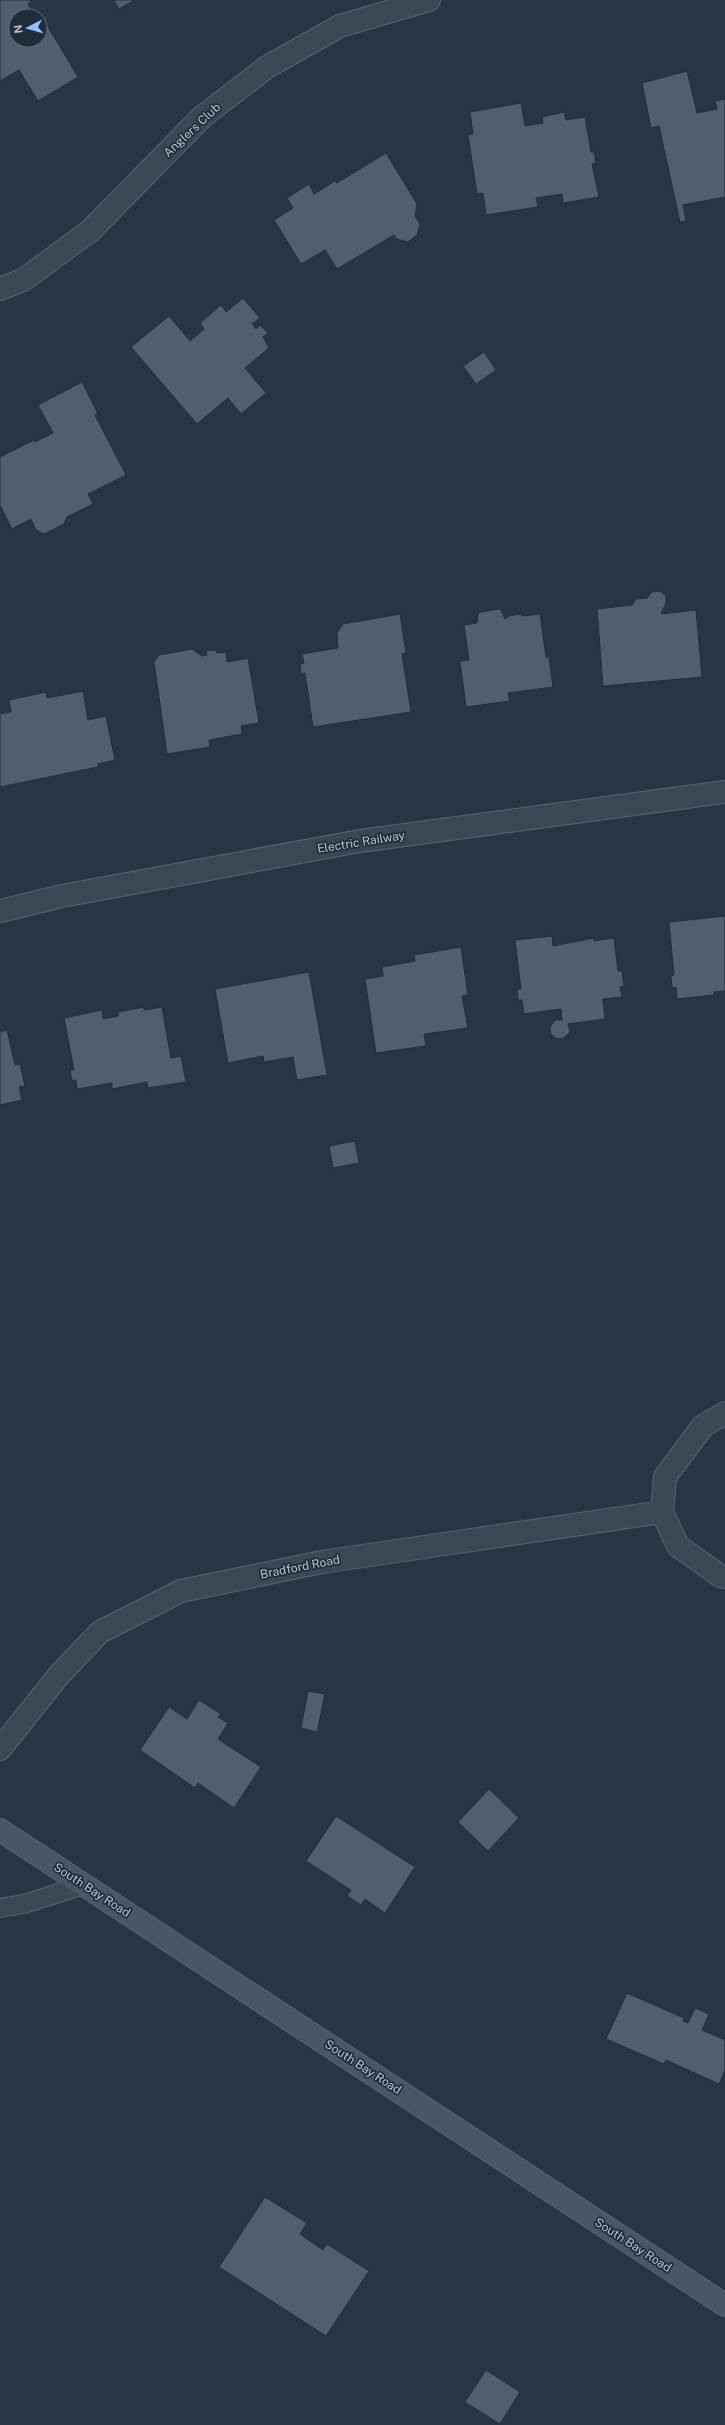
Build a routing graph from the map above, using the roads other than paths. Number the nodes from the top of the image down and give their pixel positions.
1 (429, 0) edge
2 (0, 289) edge
3 (725, 792) edge
4 (0, 910) edge
5 (725, 1413) edge
6 (662, 1512) junction
7 (725, 1577) edge
8 (0, 1749) edge
9 (0, 1830) edge
10 (84, 1885) junction
11 (0, 1908) edge
12 (725, 2305) edge

1 - 2 street, Anglers Club
3 - 4 street, Electric Railway
5 - 6 street
6 - 7 street
6 - 8 street, Bradford Road
9 - 10 street, South Bay Road
10 - 11 lane
10 - 12 street, South Bay Road

